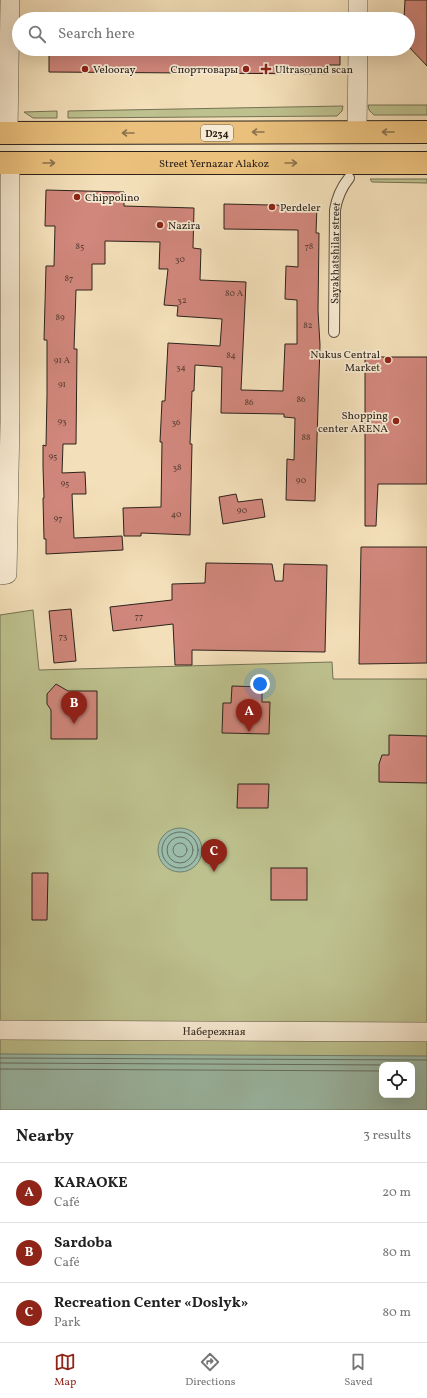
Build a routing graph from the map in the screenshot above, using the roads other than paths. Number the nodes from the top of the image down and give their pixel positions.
1 (10, 0) edge
2 (358, 0) edge
3 (358, 12) edge
4 (358, 56) edge
5 (357, 132) junction
6 (427, 132) edge
7 (4, 133) edge
8 (427, 162) edge
9 (5, 163) edge
10 (349, 178) dead end
11 (334, 332) dead end
12 (4, 575) edge
13 (0, 1030) edge
14 (427, 1032) edge

1 - 7 street
2 - 3 street
4 - 5 street
6 -> 5 main road, D234
5 -> 7 main road, D234
9 -> 8 main road, Street Yernazar Alakoz
9 - 12 street
10 - 11 lane, Sayakhatshilar street
13 - 14 street, Набережная

